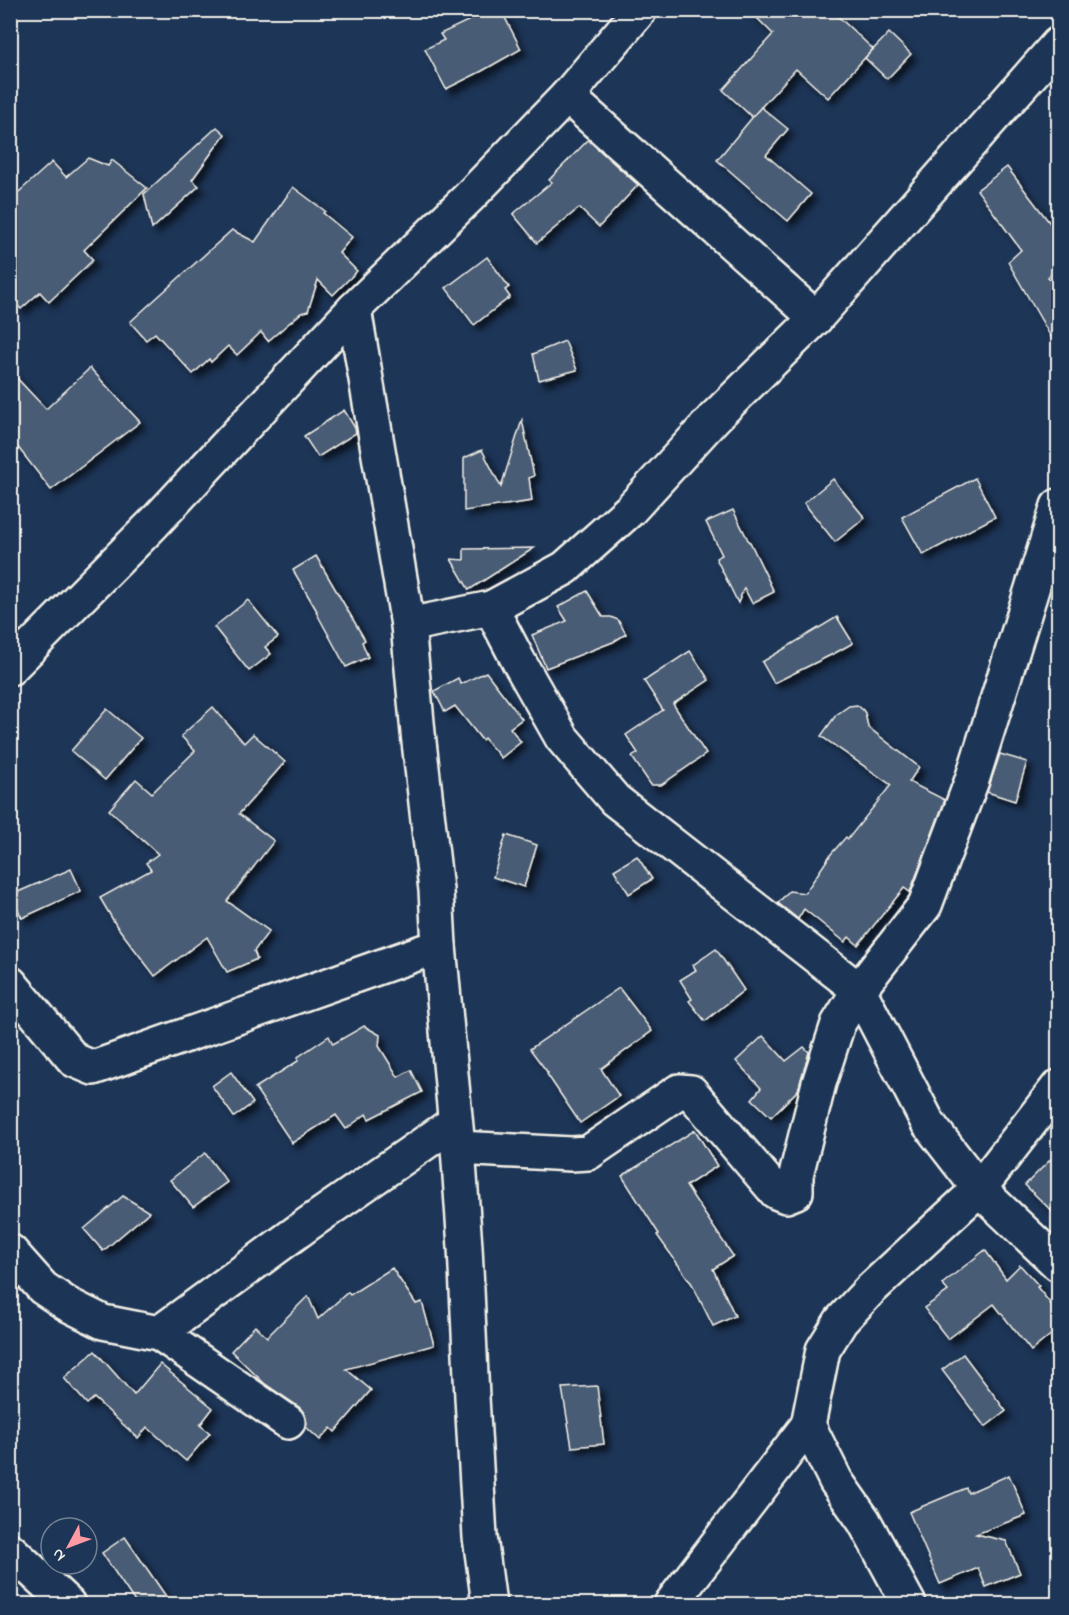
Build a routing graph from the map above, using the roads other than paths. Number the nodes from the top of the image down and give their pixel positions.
1 (640, 10) edge
2 (1059, 44) edge
3 (567, 96) junction
4 (354, 309) junction
5 (816, 318) junction
6 (1059, 506) edge
7 (491, 608) junction
8 (408, 625) junction
9 (10, 668) edge
10 (439, 946) junction
11 (10, 983) edge
12 (859, 990) junction
13 (1059, 1087) edge
14 (457, 1135) junction
15 (979, 1189) junction
16 (10, 1251) edge
17 (1059, 1264) edge
18 (159, 1333) junction
19 (288, 1422) dead end
20 (808, 1425) junction
21 (10, 1550) edge
22 (68, 1605) edge
23 (489, 1605) edge
24 (671, 1605) edge
25 (909, 1605) edge

1 - 3 street
2 - 5 street
3 - 4 street
3 - 5 street
4 - 8 street
4 - 9 street
5 - 7 street
6 - 12 street
7 - 8 street
7 - 12 street
8 - 10 street
10 - 11 street
10 - 14 street
12 - 14 street
12 - 15 street
13 - 15 street
14 - 18 street
14 - 23 street
15 - 17 street
15 - 20 street
16 - 18 street
18 - 19 street
20 - 24 street
20 - 25 street
21 - 22 street

